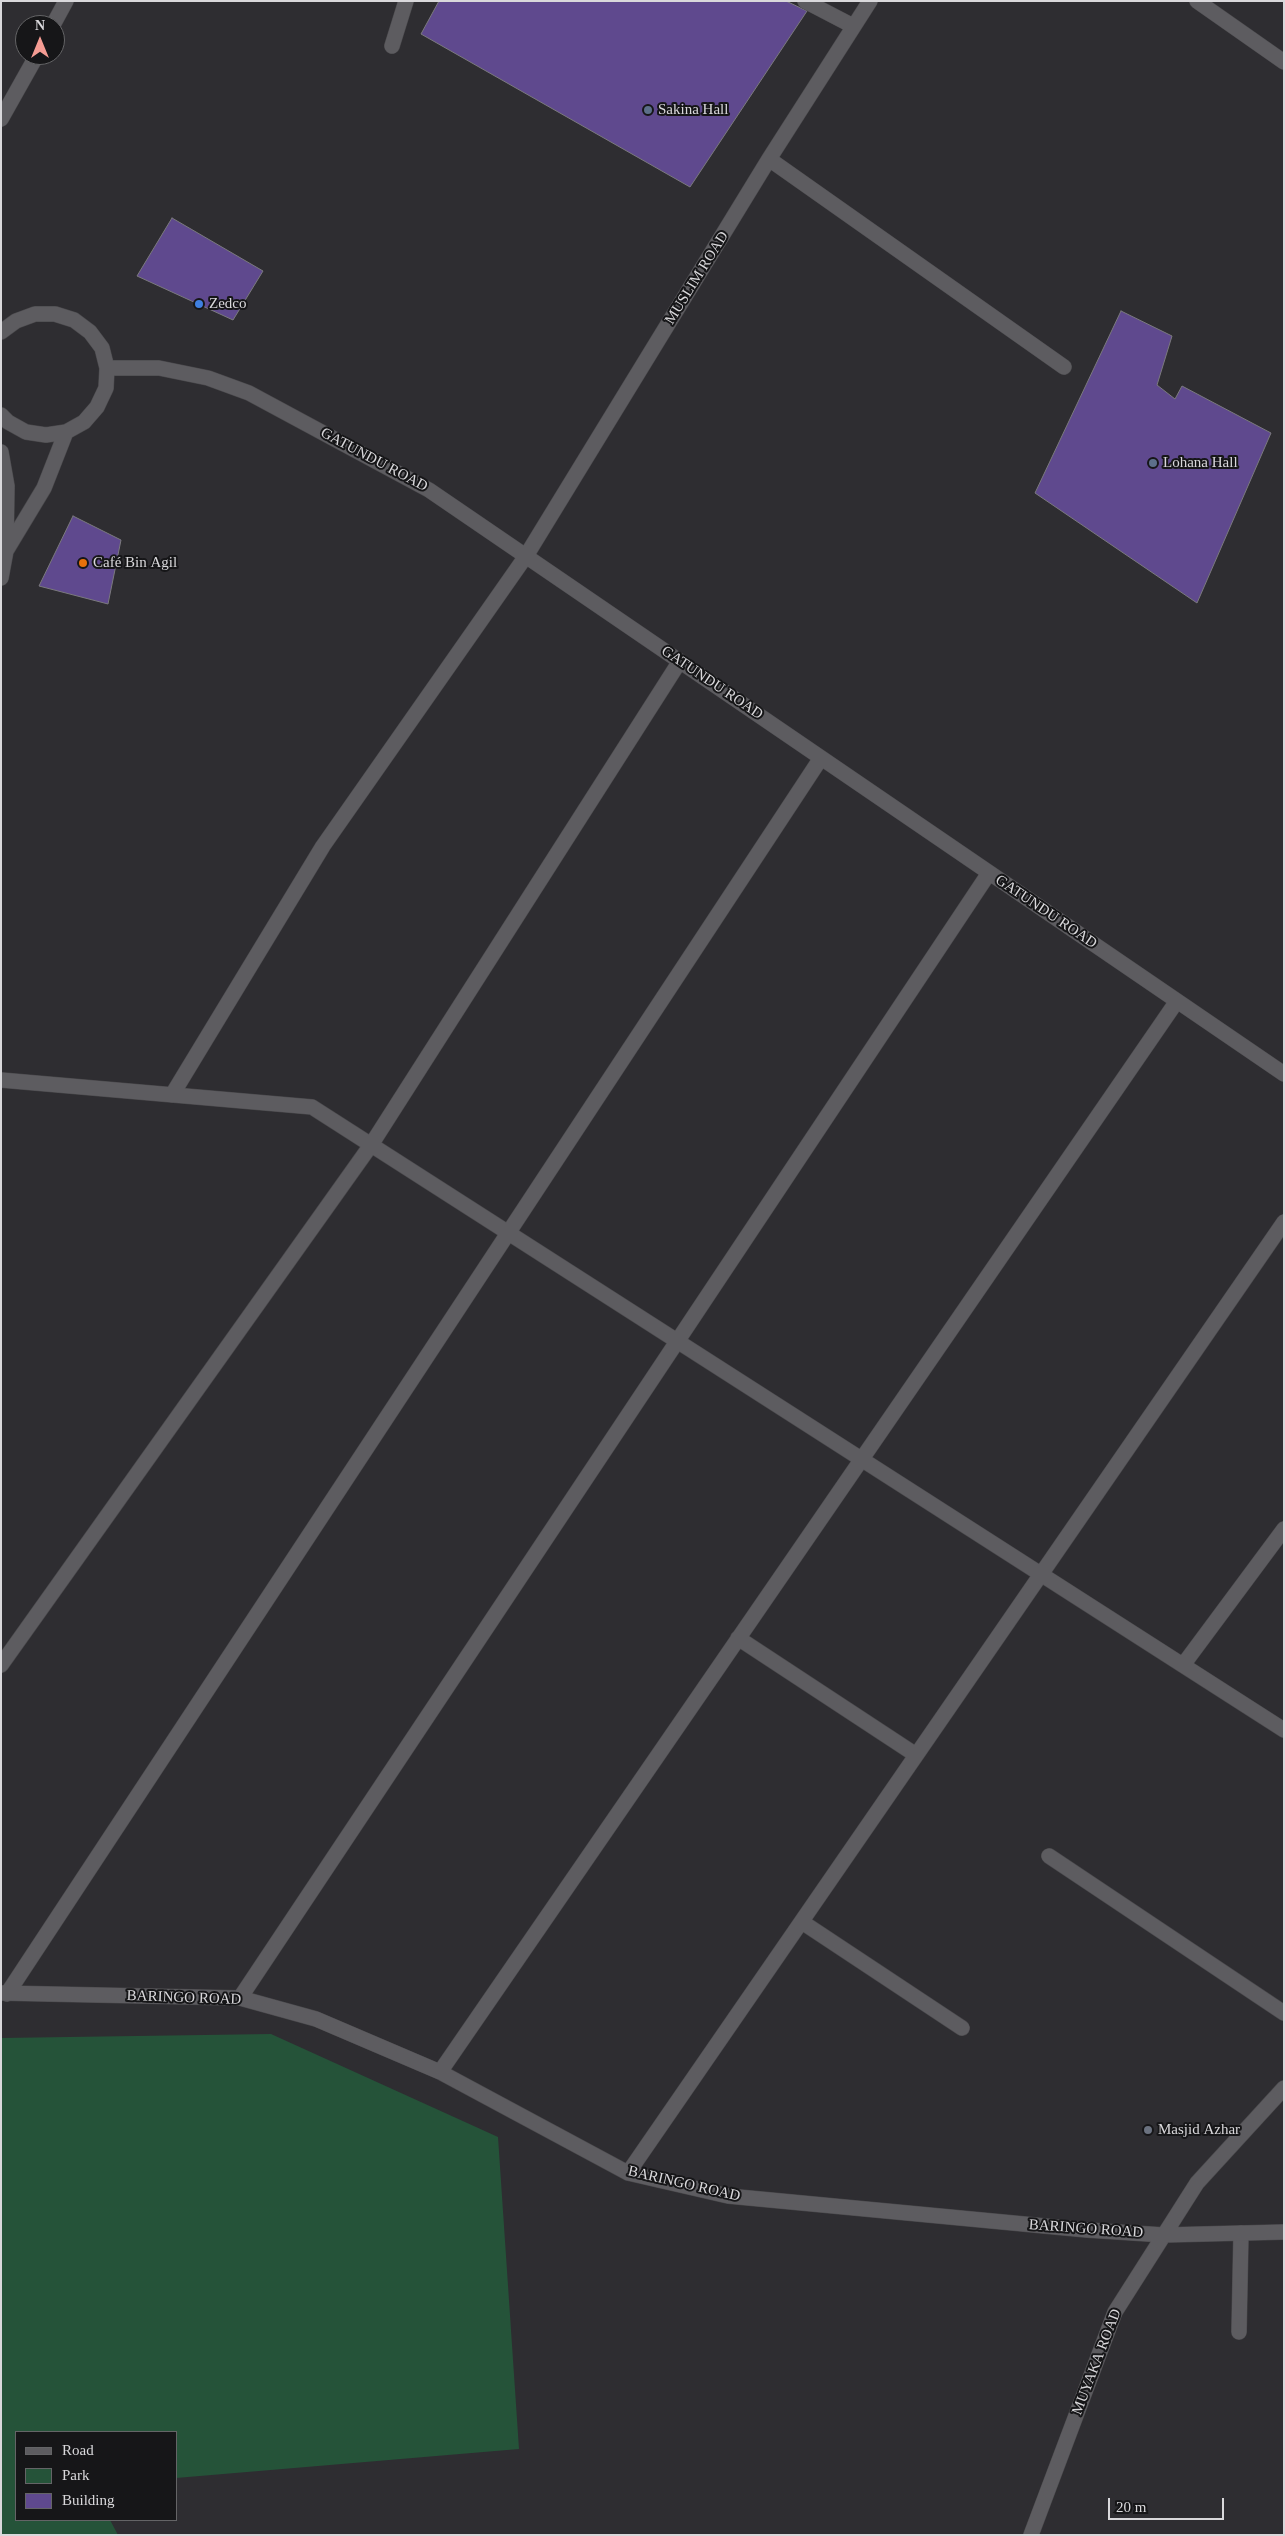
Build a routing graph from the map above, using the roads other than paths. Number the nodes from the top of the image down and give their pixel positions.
1 (66, 1) edge
2 (406, 1) edge
3 (805, 1) edge
4 (870, 1) edge
5 (1197, 1) edge
6 (58, 15) edge
7 (853, 26) junction
8 (392, 46) dead end
9 (1284, 62) edge
10 (31, 65) edge
11 (1, 119) edge
12 (769, 159) junction
13 (1, 332) edge
14 (1064, 367) dead end
15 (107, 368) junction
16 (1, 415) edge
17 (66, 432) junction
18 (1, 452) edge
19 (6, 551) junction
20 (526, 556) junction
21 (1, 578) edge
22 (680, 661) junction
23 (821, 758) junction
24 (989, 873) junction
25 (1176, 1001) junction
26 (1284, 1074) edge
27 (1, 1080) edge
28 (172, 1095) junction
29 (371, 1145) junction
30 (1284, 1222) edge
31 (508, 1233) junction
32 (677, 1342) junction
33 (861, 1459) junction
34 (1284, 1529) edge
35 (1041, 1575) junction
36 (738, 1638) junction
37 (1, 1665) edge
38 (1183, 1665) junction
39 (1284, 1730) edge
40 (916, 1755) junction
41 (1049, 1856) dead end
42 (802, 1922) junction
43 (4, 1994) edge
44 (240, 1998) junction
45 (1284, 2013) edge
46 (962, 2028) dead end
47 (440, 2072) junction
48 (1284, 2088) edge
49 (628, 2173) junction
50 (1284, 2232) edge
51 (1241, 2233) junction
52 (1164, 2235) junction
53 (1239, 2332) dead end
54 (1031, 2535) edge

1 - 6 street
2 - 8 street
3 - 7 street
4 - 7 street, MUSLIM ROAD
5 - 9 street
7 - 12 street, MUSLIM ROAD
10 - 11 street
12 - 14 street
12 - 20 street, MUSLIM ROAD
13 - 15 street
15 - 17 street
15 - 20 street, GATUNDU ROAD
16 - 17 street
17 - 19 street
18 - 19 street
19 - 21 street
20 - 22 street, GATUNDU ROAD
20 - 28 street, MUSLIM ROAD
22 - 23 street, GATUNDU ROAD
22 - 29 street
23 - 24 street, GATUNDU ROAD
23 - 31 street
24 - 25 street, GATUNDU ROAD
24 - 32 street
25 - 26 street, GATUNDU ROAD
25 - 33 street
27 - 28 street
28 - 29 street
29 - 31 street
29 - 37 street
30 - 35 street
31 - 32 street
31 - 43 street
32 - 33 street
32 - 44 street
33 - 35 street
33 - 36 street
34 - 38 street
35 - 38 street
35 - 40 street
36 - 40 street
36 - 47 street
38 - 39 street
40 - 42 street
41 - 45 street
42 - 46 street
42 - 49 street
43 - 44 street, BARINGO ROAD
44 - 47 street, BARINGO ROAD
47 - 49 street, BARINGO ROAD
48 - 52 street, MUYAKA ROAD
49 - 52 street, BARINGO ROAD
50 - 51 street, BARINGO ROAD
51 - 52 street, BARINGO ROAD
51 - 53 street
52 - 54 street, MUYAKA ROAD

